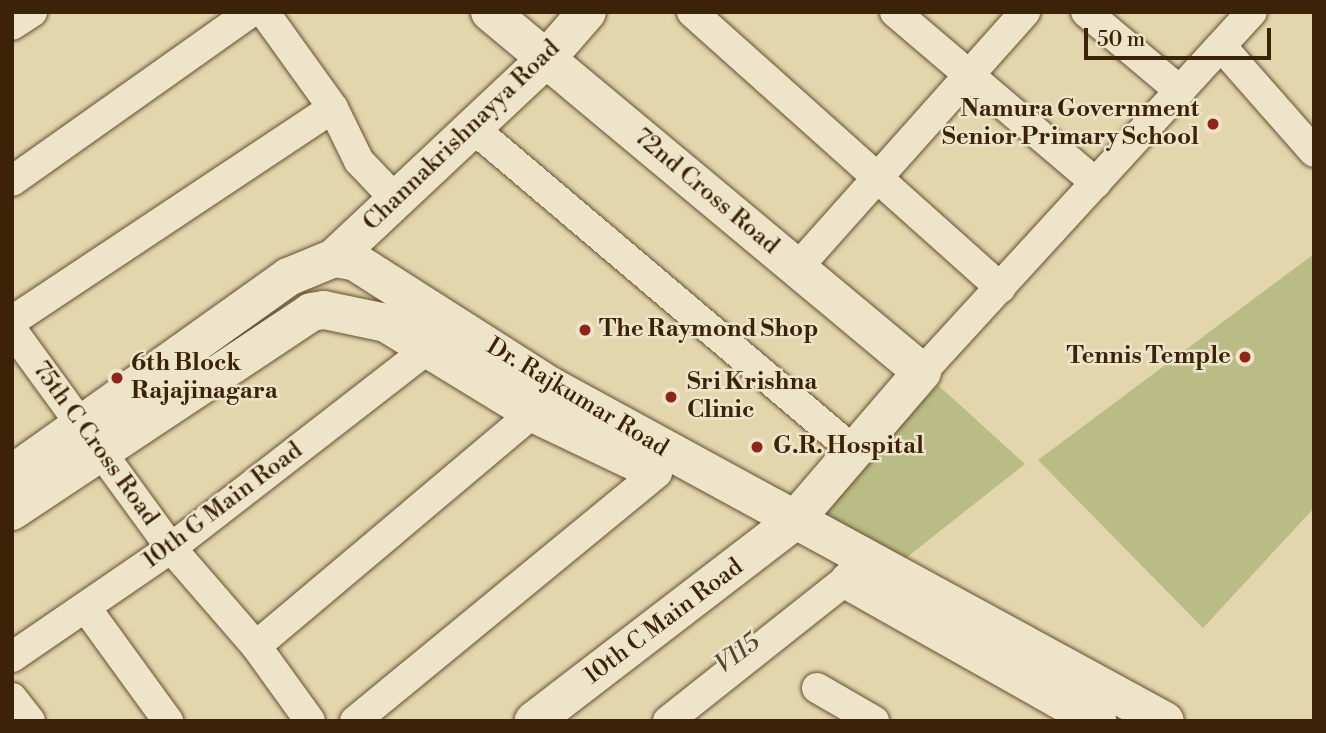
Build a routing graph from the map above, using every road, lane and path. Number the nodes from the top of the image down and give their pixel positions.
1 (33, 12) edge
2 (251, 12) edge
3 (264, 12) edge
4 (490, 12) edge
5 (587, 12) edge
6 (692, 12) edge
7 (895, 12) edge
8 (1025, 12) edge
9 (1086, 12) edge
10 (1252, 12) edge
11 (12, 25) edge
12 (1221, 46) junction
13 (546, 59) junction
14 (969, 75) junction
15 (1180, 91) junction
16 (333, 108) junction
17 (473, 128) junction
18 (1314, 152) edge
19 (877, 178) junction
20 (12, 181) edge
21 (1096, 183) junction
22 (396, 200) junction
23 (334, 258) junction
24 (797, 268) junction
25 (1001, 288) junction
26 (324, 310) junction
27 (12, 321) edge
28 (12, 330) edge
29 (429, 348) junction
30 (922, 372) junction
31 (533, 413) junction
32 (91, 438) junction
33 (854, 451) junction
34 (657, 472) junction
35 (12, 474) edge
36 (12, 511) edge
37 (782, 532) junction
38 (171, 548) junction
39 (846, 580) junction
40 (86, 608) junction
41 (256, 646) junction
42 (12, 657) edge
43 (817, 688) dead end
44 (12, 698) edge
45 (30, 721) edge
46 (168, 721) edge
47 (310, 721) edge
48 (355, 721) edge
49 (534, 721) edge
50 (668, 721) edge
51 (874, 721) edge
52 (1097, 721) edge
53 (1165, 721) edge

1 - 11 street
2 - 20 street
3 - 16 street
4 - 13 main road, 72nd Cross Road
5 - 13 main road, Channakrishnayya Road
6 - 19 street
7 - 14 street
8 - 14 street
9 - 15 street
10 - 12 street
12 - 15 street
12 - 18 street
13 - 17 main road, Channakrishnayya Road
13 - 24 main road, 72nd Cross Road
14 - 19 street
14 - 21 street
15 - 21 street
16 - 22 street
16 - 27 street
17 - 22 main road, Channakrishnayya Road
17 - 33 street
19 - 24 street
19 - 25 street
21 - 25 street
22 - 23 main road, Channakrishnayya Road
23 - 26 main road
23 - 32 main road
23 - 37 main road, Dr. Rajkumar Road
24 - 30 main road, 72nd Cross Road
25 - 30 street
26 - 29 main road, Dr. Rajkumar Road
26 - 32 main road
28 - 32 street, 75th C Cross Road
29 - 31 main road, Dr. Rajkumar Road
29 - 38 street, 10th G Main Road
30 - 33 main road, 10th C Main Road
31 - 34 main road, Dr. Rajkumar Road
31 - 41 street
32 - 35 main road
32 - 36 main road
32 - 38 street, 75th C Cross Road
33 - 37 main road, 10th C Main Road
34 - 37 main road, Dr. Rajkumar Road
34 - 48 street
37 - 39 main road, Dr. Rajkumar Road
37 - 49 main road, 10th C Main Road
37 - 53 main road, Dr. Rajkumar Road
38 - 40 street, 10th G Main Road
38 - 41 street, 75th C Cross Road
39 - 50 street
39 - 52 main road, Dr. Rajkumar Road
40 - 42 street, 10th G Main Road
40 - 46 street
41 - 47 street, 75th C Cross Road
43 - 51 street
44 - 45 street

